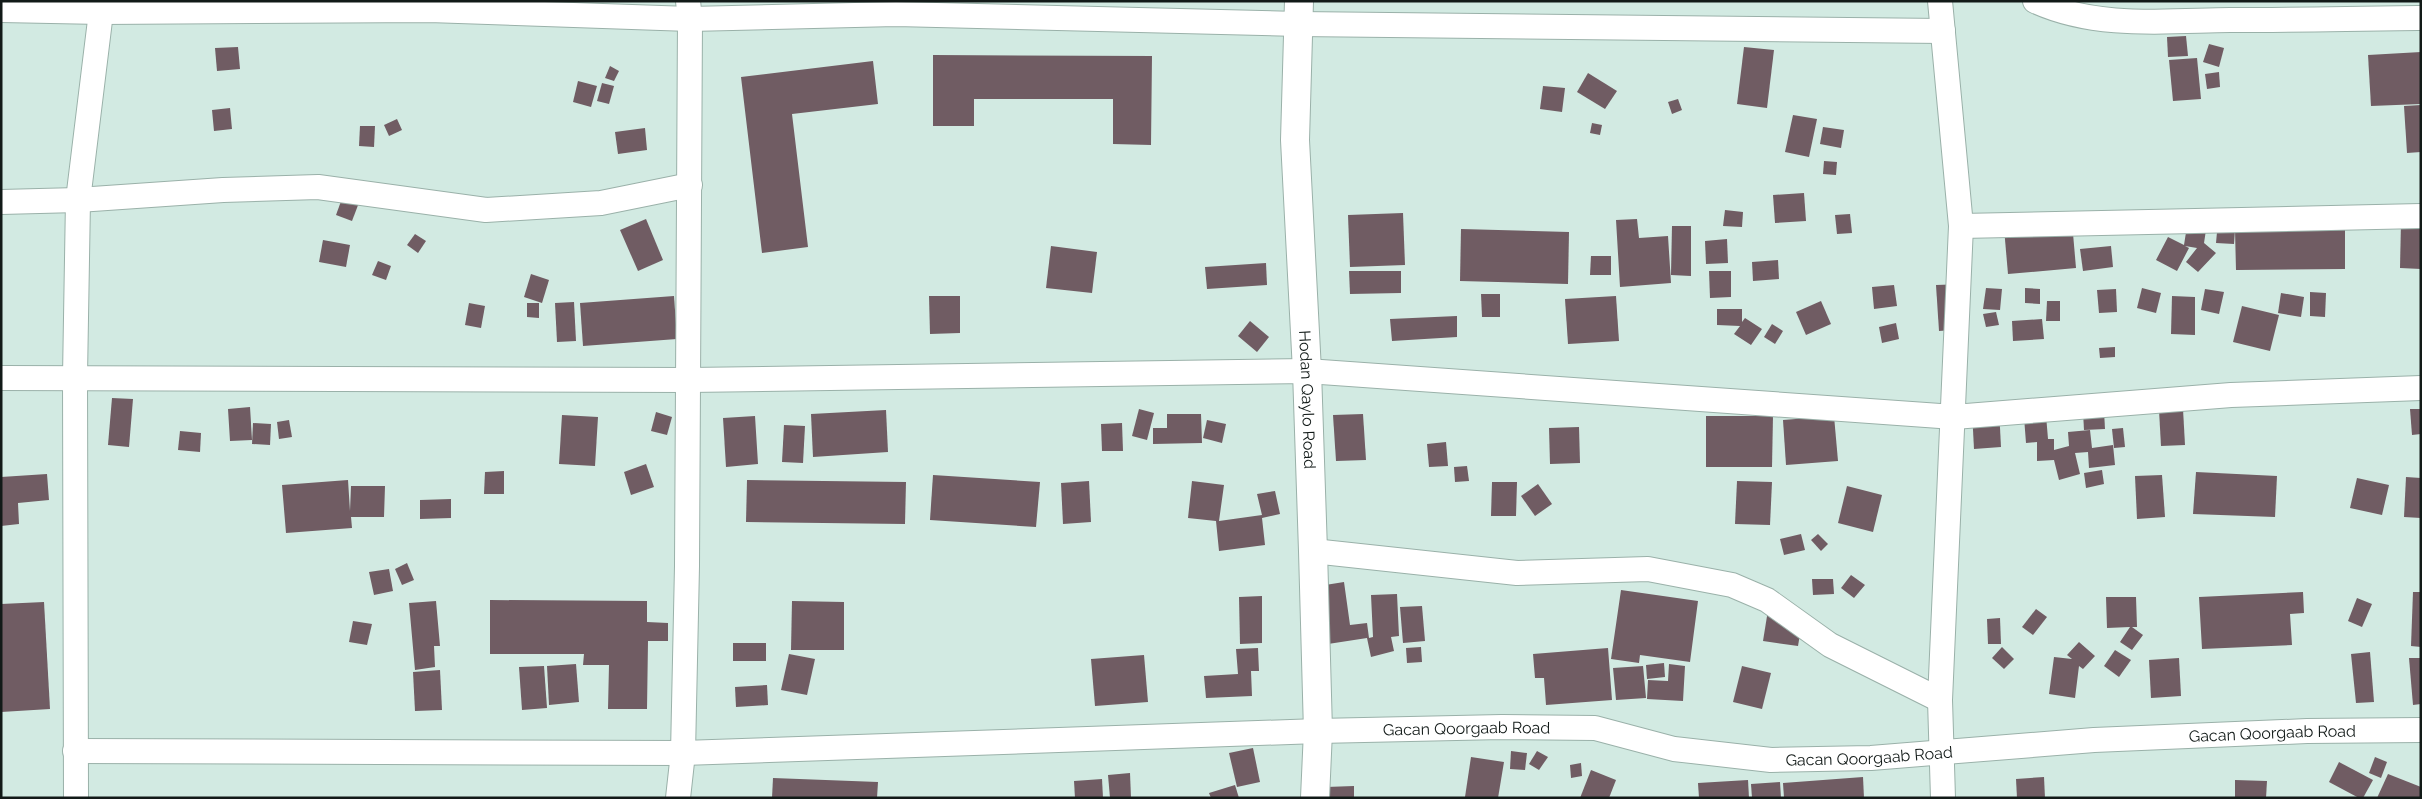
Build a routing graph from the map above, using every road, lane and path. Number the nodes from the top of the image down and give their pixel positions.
1 (1940, 1) edge
2 (2035, 1) edge
3 (1, 10) edge
4 (689, 10) edge
5 (102, 12) junction
6 (1298, 12) edge
7 (2421, 18) edge
8 (1943, 31) junction
9 (690, 185) junction
10 (78, 200) junction
11 (1, 202) edge
12 (2421, 216) edge
13 (1961, 226) junction
14 (1307, 371) junction
15 (75, 377) junction
16 (1, 378) edge
17 (689, 380) junction
18 (2421, 388) edge
19 (1954, 417) junction
20 (1313, 551) junction
21 (1940, 700) junction
22 (2421, 730) edge
23 (1318, 731) junction
24 (75, 751) junction
25 (683, 753) junction
26 (1942, 753) junction
27 (76, 798) edge
28 (678, 798) edge
29 (1315, 798) edge
30 (1943, 798) edge

1 - 8 street
2 - 7 street
3 - 5 street
4 - 5 street
4 - 6 street
4 - 9 street
5 - 10 street
6 - 8 street
6 - 14 street, Hodan Qaylo Road
8 - 13 street
9 - 10 street
9 - 17 street
10 - 11 street
10 - 15 street
12 - 13 street
13 - 19 street
14 - 17 street
14 - 19 street
14 - 20 street, Hodan Qaylo Road
15 - 16 street
15 - 17 street
15 - 24 street
17 - 25 street
18 - 19 street
19 - 21 street
20 - 21 street
20 - 23 street, Hodan Qaylo Road
21 - 26 street
22 - 26 street, Gacan Qoorgaab Road
23 - 25 street, Gacan Qoorgaab Road
23 - 26 street, Gacan Qoorgaab Road
23 - 29 street, Hodan Qaylo Road
24 - 25 street, Gacan Qoorgaab Road
24 - 27 street
25 - 28 street
26 - 30 street

